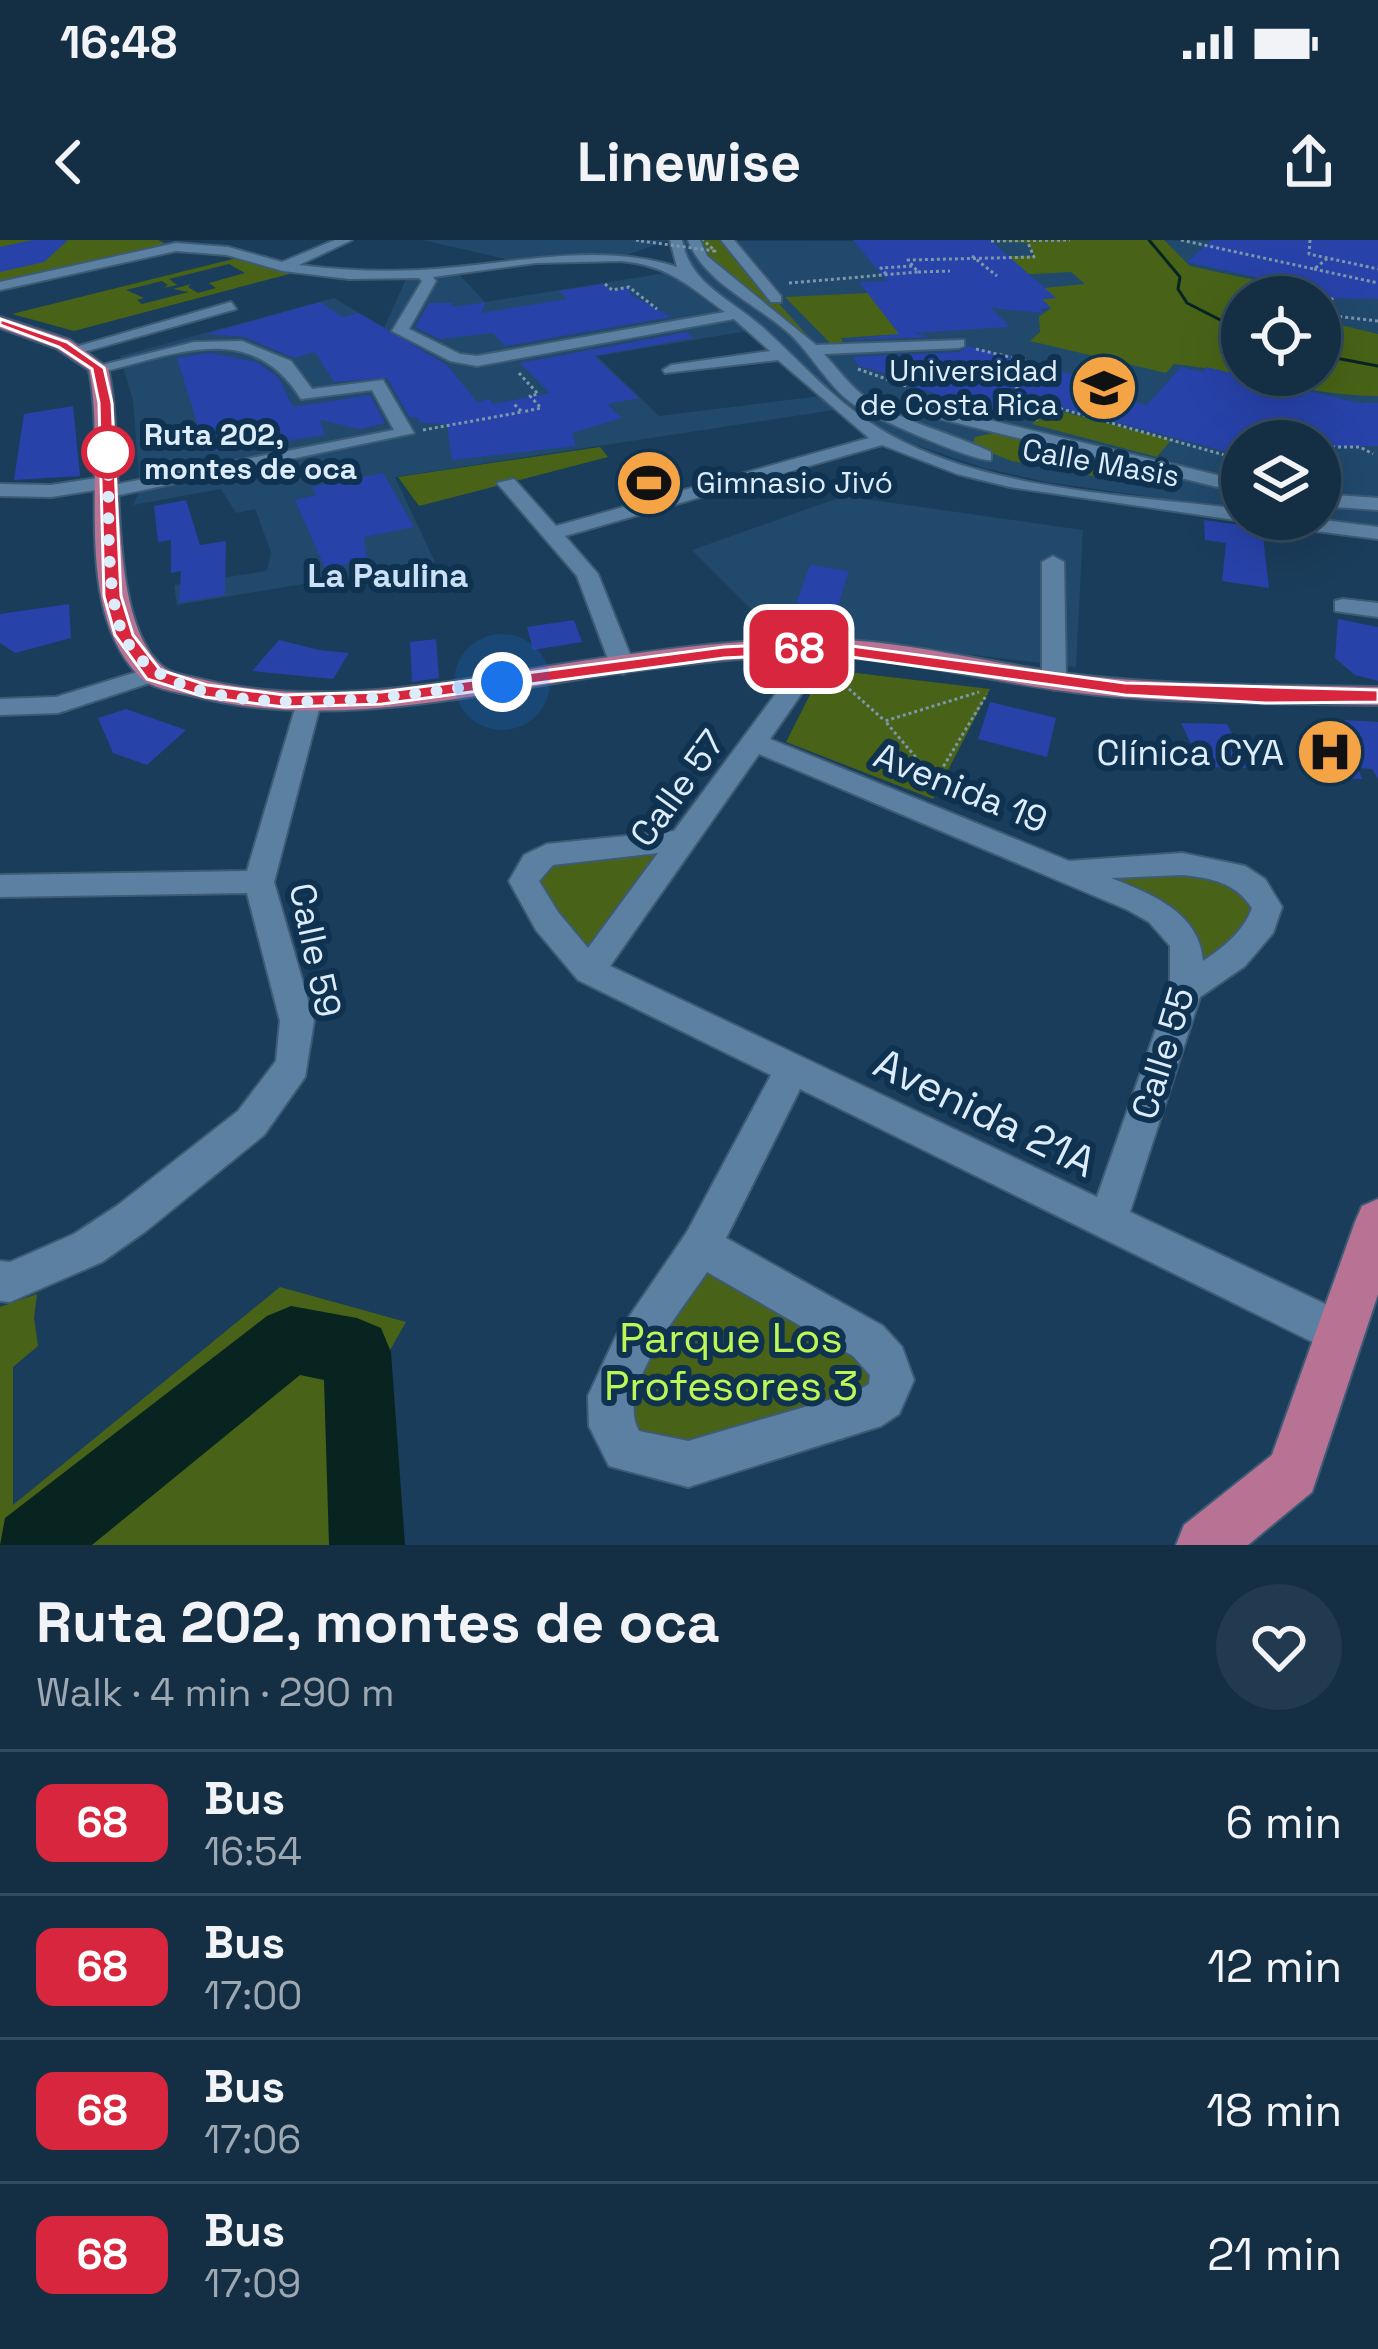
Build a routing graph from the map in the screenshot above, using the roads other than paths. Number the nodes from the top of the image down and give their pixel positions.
1 (346, 240) edge
2 (676, 240) edge
3 (699, 240) edge
4 (727, 240) edge
5 (170, 243) edge
6 (209, 244) edge
7 (621, 257) junction
8 (283, 267) junction
9 (423, 274) junction
10 (687, 276) junction
11 (0, 286) edge
12 (231, 306) dead end
13 (738, 314) junction
14 (0, 322) edge
15 (958, 343) dead end
16 (826, 349) junction
17 (73, 350) junction
18 (784, 354) junction
19 (98, 368) junction
20 (671, 370) dead end
21 (892, 400) junction
22 (871, 408) junction
23 (980, 424) junction
24 (884, 439) junction
25 (956, 446) junction
26 (1116, 458) junction
27 (1113, 482) junction
28 (1221, 482) edge
29 (507, 483) dead end
30 (110, 486) junction
31 (0, 490) edge
32 (1221, 496) edge
33 (1341, 501) edge
34 (1378, 504) edge
35 (1221, 512) edge
36 (1341, 513) edge
37 (1378, 517) edge
38 (1341, 528) edge
39 (553, 533) junction
40 (1378, 533) edge
41 (1053, 562) dead end
42 (1343, 606) dead end
43 (1378, 610) edge
44 (831, 658) junction
45 (623, 667) junction
46 (153, 674) junction
47 (1054, 682) junction
48 (1378, 696) edge
49 (309, 702) junction
50 (0, 707) edge
51 (754, 742) junction
52 (684, 840) junction
53 (1069, 870) junction
54 (259, 882) junction
55 (0, 886) edge
56 (1139, 902) joint
57 (590, 971) junction
58 (1186, 989) junction
59 (792, 1069) junction
60 (1108, 1221) junction
61 (1378, 1222) edge
62 (701, 1246) junction
63 (0, 1281) edge
64 (1342, 1334) junction
65 (1204, 1545) edge

1 - 8 street
2 - 7 street
2 - 10 street
3 - 16 street
4 - 16 street
5 - 6 street
5 - 11 street
6 - 8 street
7 - 9 street
7 - 10 street, Calle Masis
8 - 9 street
9 - 13 street
10 - 13 street, Calle Masis
12 - 17 street
13 - 18 street, Calle Masis
14 - 17 main road
15 - 16 street
16 - 21 street
16 - 22 street
17 - 19 main road
18 - 20 street
18 - 24 street, Calle Masis
19 - 30 main road
19 - 30 street
21 - 22 street
21 - 23 street
22 - 25 street
23 - 25 street
23 - 26 street
24 - 35 street, Calle Masis
24 - 39 street
25 - 27 street
26 - 27 street
26 - 28 street
27 - 32 street
29 - 39 street
30 - 31 street
30 - 46 main road
33 - 34 street
36 - 37 street
38 - 40 street
39 - 45 street
41 - 47 street
42 - 43 street
44 - 45 main road
44 - 47 main road
44 - 51 street, Calle 57
45 - 49 main road
46 - 49 main road
46 - 50 street
47 - 48 main road
49 - 54 street, Calle 59
51 - 52 street, Calle 57
51 - 53 street, Avenida 19
52 - 57 street, Calle 57
52 - 57 street
53 - 56 street, Avenida 19
53 - 58 street
54 - 55 street
54 - 63 street, Calle 59
56 - 58 street, Calle 55
57 - 59 street, Avenida 21A
58 - 60 street, Calle 55
59 - 60 street, Avenida 21A
59 - 62 street
60 - 64 street, Avenida 21A
61 - 64 main road
62 - 62 street
64 - 65 main road

